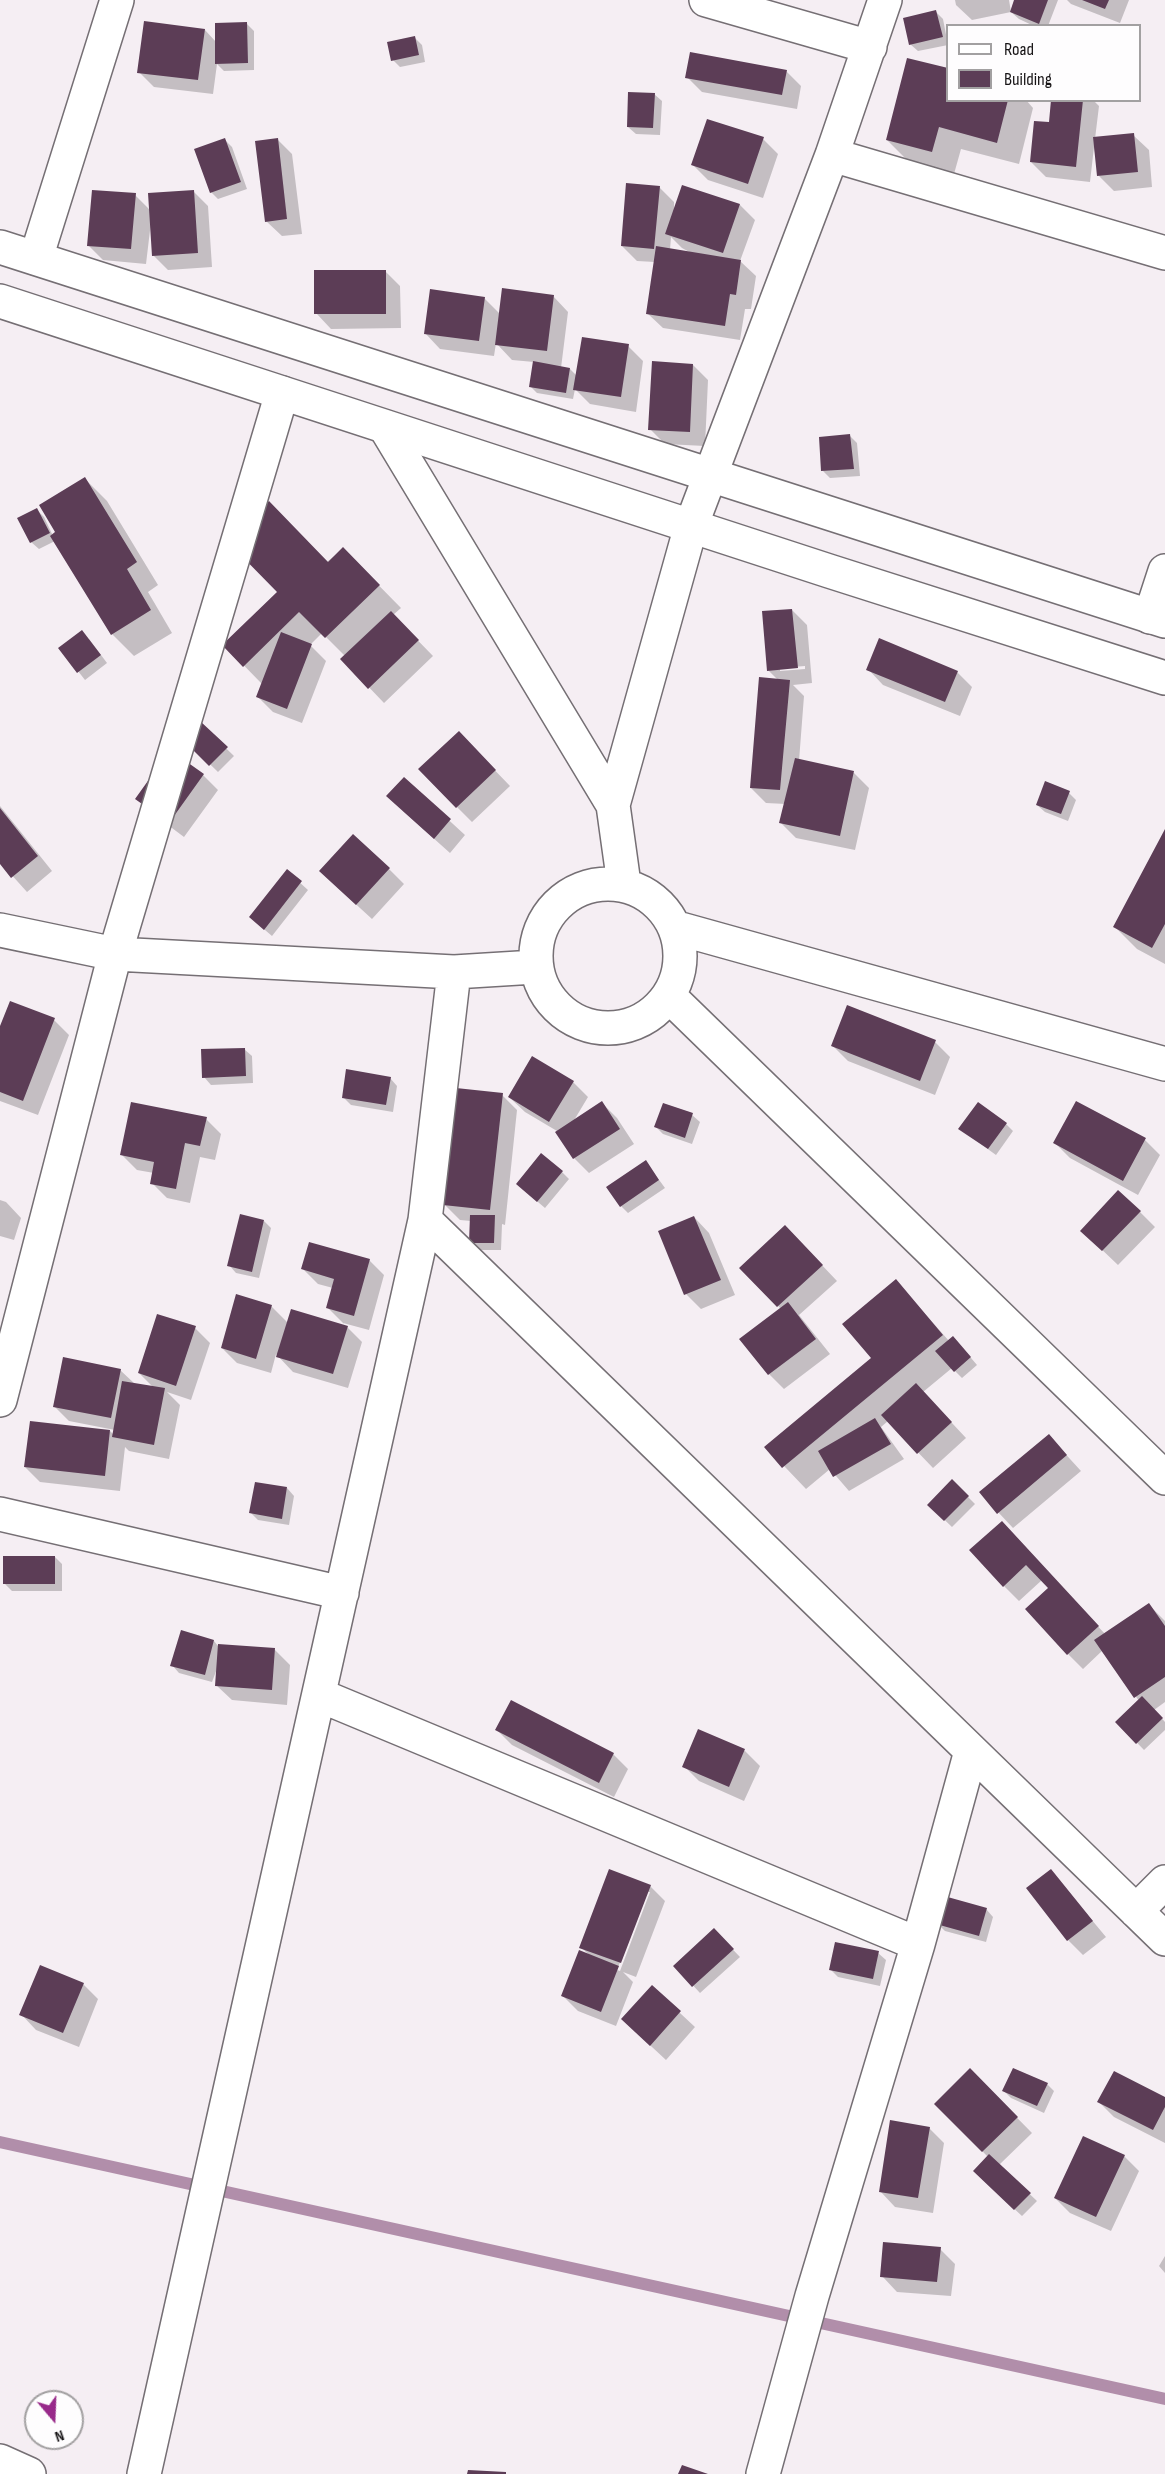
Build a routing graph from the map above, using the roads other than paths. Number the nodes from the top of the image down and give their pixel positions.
1 (117, 0) edge
2 (706, 0) edge
3 (885, 0) edge
4 (870, 47) junction
5 (832, 155) junction
6 (0, 247) edge
7 (1165, 253) edge
8 (36, 258) junction
9 (0, 301) edge
10 (282, 393) junction
11 (385, 427) junction
12 (711, 478) junction
13 (691, 526) junction
14 (1165, 571) edge
15 (1158, 619) edge
16 (1165, 678) edge
17 (613, 805) junction
18 (624, 884) junction
19 (676, 928) junction
20 (0, 930) edge
21 (115, 954) junction
22 (535, 967) junction
23 (454, 972) junction
24 (670, 997) junction
25 (1165, 1064) edge
26 (425, 1220) junction
27 (0, 1400) edge
28 (1165, 1478) edge
29 (0, 1514) edge
30 (342, 1593) junction
31 (319, 1695) junction
32 (971, 1750) junction
33 (1165, 1882) edge
34 (1136, 1911) junction
35 (1165, 1939) edge
36 (918, 1944) junction
37 (0, 2461) edge
38 (29, 2474) edge
39 (144, 2474) edge
40 (763, 2474) edge

1 - 8 street
2 - 4 street
3 - 4 street
4 - 5 street
5 - 7 street
5 - 12 street
6 - 8 street
8 - 12 street
9 - 10 street
10 - 11 street
10 - 21 street
11 - 13 street
11 - 17 street
12 - 13 street
12 - 15 street
13 - 16 street
13 - 17 street
14 - 15 street
17 - 18 street
18 - 19 street
18 - 22 street
19 - 24 street
19 - 25 street
20 - 21 street
21 - 23 street
21 - 27 street
22 - 23 street
22 - 24 street
23 - 26 street
24 - 28 street
26 - 30 street
26 - 32 street
29 - 30 street
30 - 31 street
31 - 36 street
31 - 39 street
32 - 34 street
32 - 36 street
33 - 34 street
34 - 35 street
36 - 40 street
37 - 38 street

